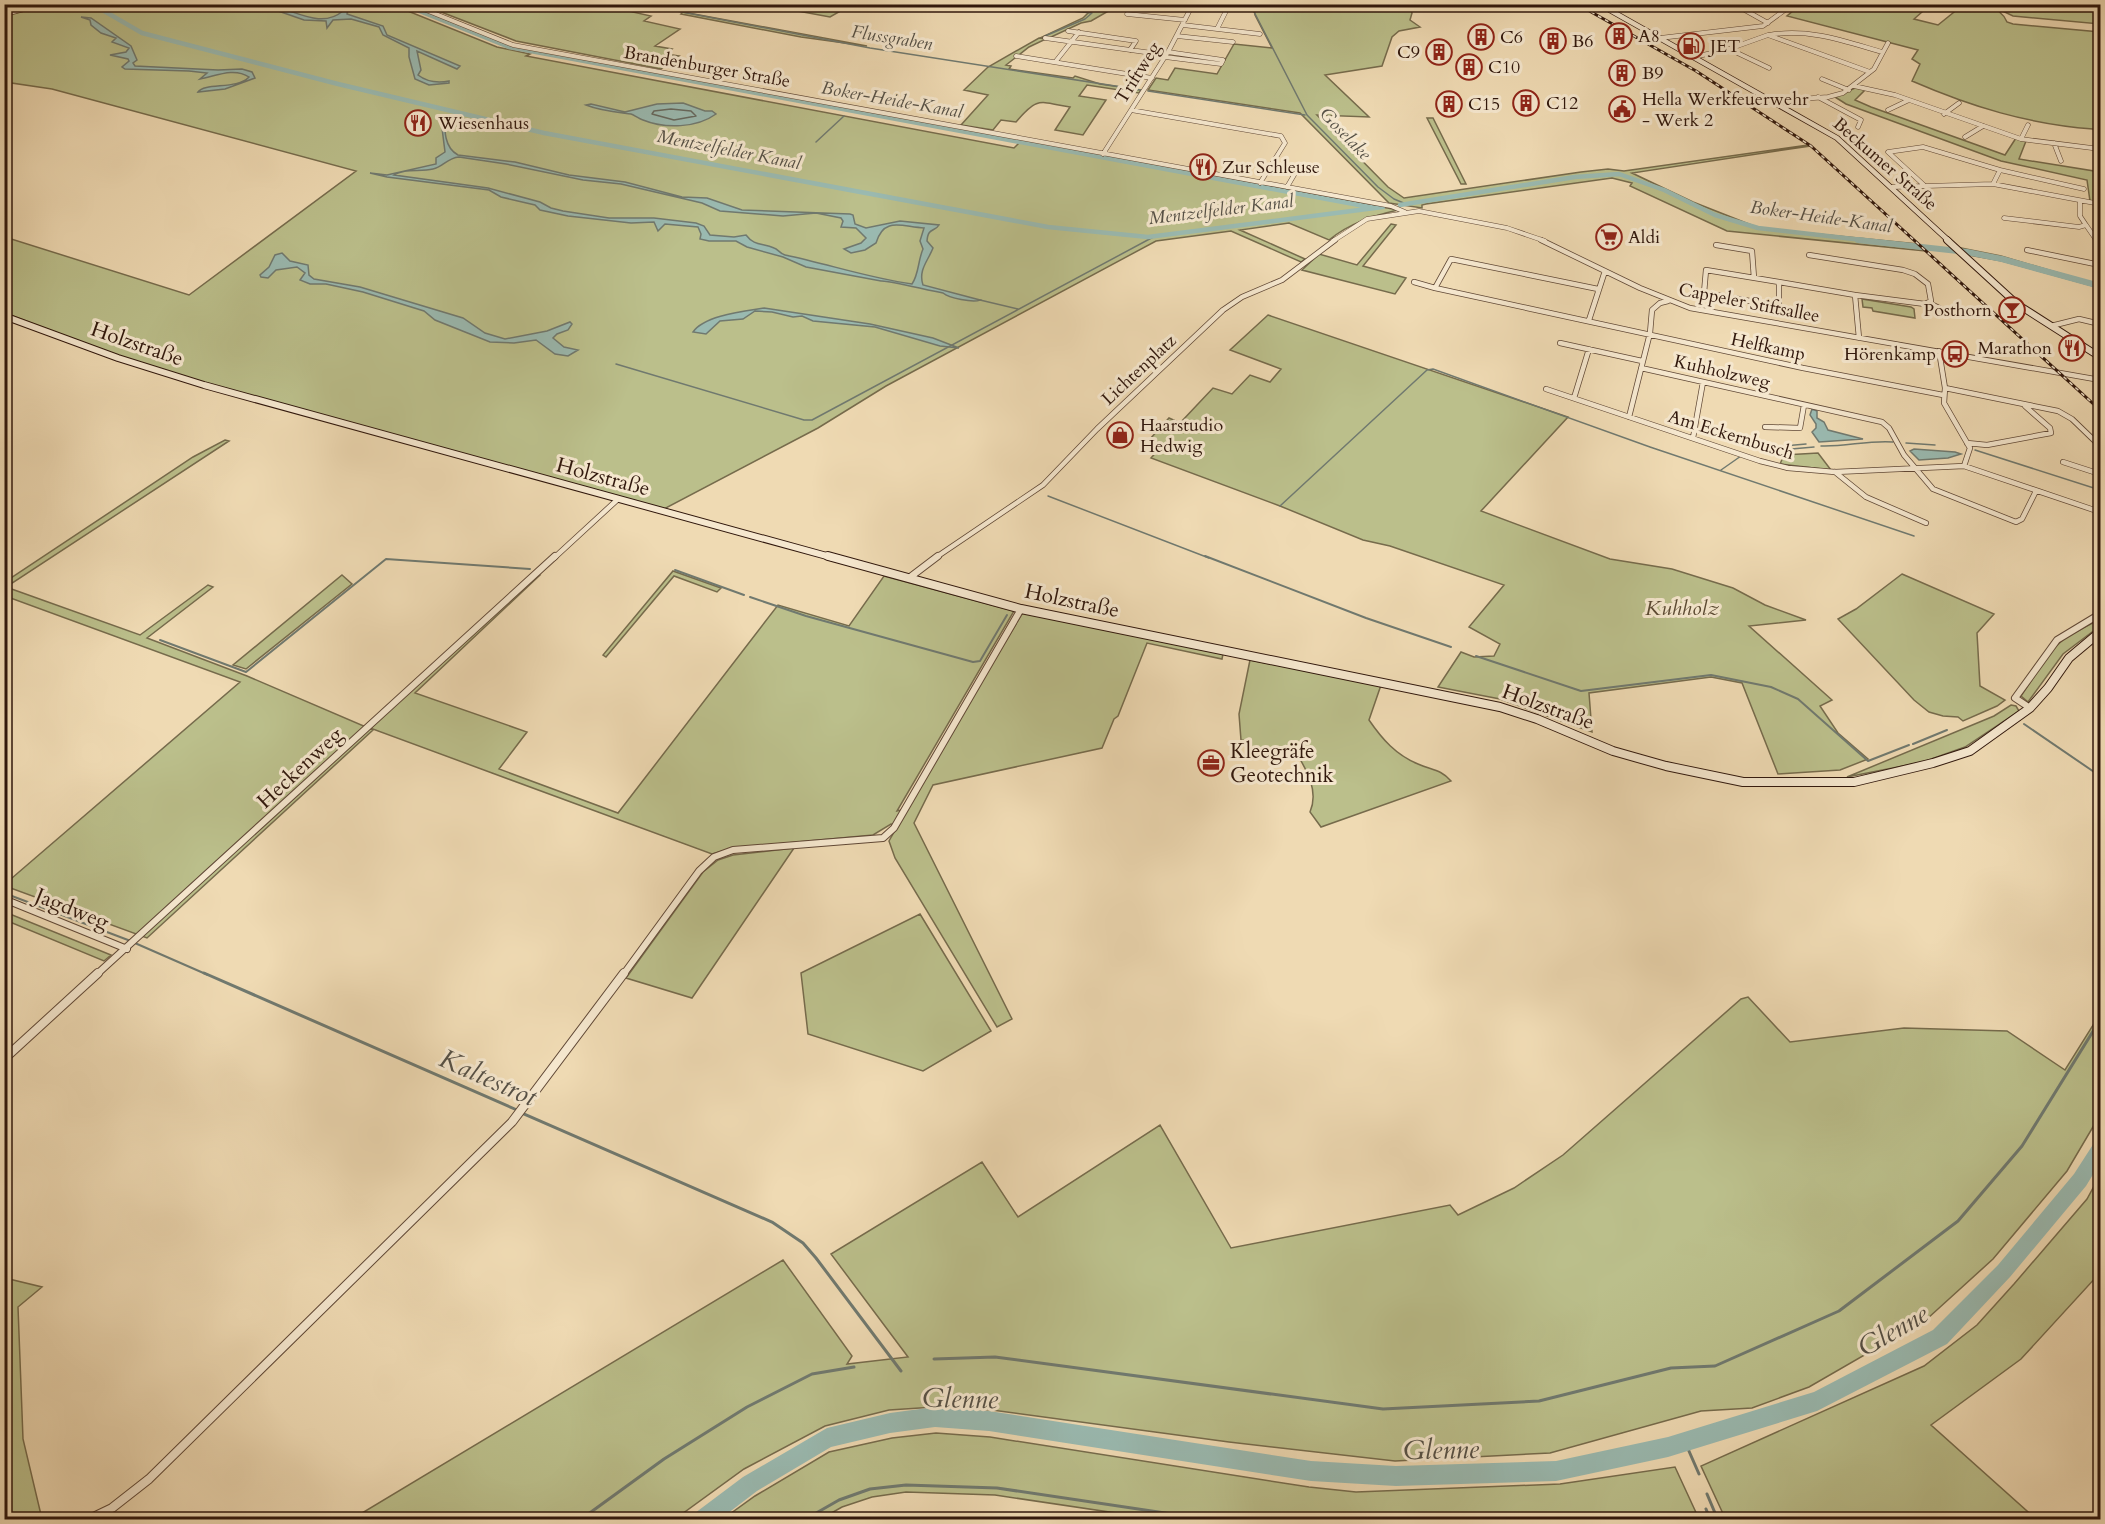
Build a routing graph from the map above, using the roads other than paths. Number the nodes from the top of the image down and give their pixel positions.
1 (42, 4) edge
2 (411, 4) edge
3 (1193, 4) edge
4 (1203, 4) edge
5 (1599, 4) edge
6 (1734, 4) edge
7 (1793, 4) edge
8 (1228, 7) junction
9 (1247, 9) dead end
10 (4, 14) edge
11 (1127, 14) dead end
12 (1185, 20) junction
13 (1769, 24) junction
14 (1183, 25) junction
15 (1217, 29) junction
16 (1068, 31) dead end
17 (1079, 32) junction
18 (1260, 34) dead end
19 (1768, 35) junction
20 (1177, 36) junction
21 (1045, 38) dead end
22 (1660, 38) junction
23 (1071, 42) junction
24 (1233, 42) dead end
25 (1888, 43) dead end
26 (1729, 49) junction
27 (1130, 50) junction
28 (1882, 52) junction
29 (1167, 54) junction
30 (1016, 56) dead end
31 (1694, 57) junction
32 (1056, 61) junction
33 (1769, 68) dead end
34 (1870, 72) junction
35 (1152, 78) junction
36 (1822, 79) dead end
37 (1854, 86) junction
38 (1849, 90) junction
39 (1817, 97) junction
40 (1909, 99) junction
41 (1772, 100) junction
42 (1959, 103) dead end
43 (1131, 110) junction
44 (1888, 110) dead end
45 (1944, 114) junction
46 (2028, 124) dead end
47 (1983, 126) junction
48 (1858, 127) dead end
49 (1965, 137) dead end
50 (2021, 139) junction
51 (2054, 143) junction
52 (1881, 147) dead end
53 (2100, 149) edge
54 (1888, 152) junction
55 (1103, 154) junction
56 (2061, 161) dead end
57 (1297, 170) dead end
58 (2000, 170) junction
59 (1260, 183) junction
60 (1993, 184) junction
61 (1925, 186) junction
62 (1287, 187) junction
63 (1892, 187) junction
64 (2084, 189) dead end
65 (2080, 201) junction
66 (2100, 204) edge
67 (1405, 212) junction
68 (2004, 218) dead end
69 (2086, 225) junction
70 (1716, 245) dead end
71 (2100, 245) edge
72 (2027, 250) dead end
73 (1809, 255) dead end
74 (2100, 265) edge
75 (1605, 271) junction
76 (1754, 278) junction
77 (1414, 282) dead end
78 (1779, 282) junction
79 (1435, 288) junction
80 (1598, 289) junction
81 (1855, 295) junction
82 (1668, 301) junction
83 (1929, 303) junction
84 (1972, 315) dead end
85 (4, 316) edge
86 (1589, 320) junction
87 (2100, 324) edge
88 (2051, 326) junction
89 (1650, 333) junction
90 (1859, 338) junction
91 (1560, 343) dead end
92 (1589, 349) junction
93 (1940, 351) junction
94 (2100, 357) edge
95 (1642, 361) junction
96 (1641, 368) junction
97 (2100, 380) edge
98 (1703, 382) junction
99 (1944, 388) junction
100 (1546, 389) dead end
101 (1943, 395) junction
102 (1574, 398) junction
103 (1804, 405) junction
104 (2025, 405) junction
105 (1629, 417) junction
106 (1765, 426) dead end
107 (1693, 438) junction
108 (1967, 443) junction
109 (2100, 446) edge
110 (2063, 462) dead end
111 (1964, 466) junction
112 (1915, 469) junction
113 (1835, 472) junction
114 (2100, 474) edge
115 (2036, 491) junction
116 (617, 500) junction
117 (2100, 512) edge
118 (1926, 523) dead end
119 (909, 578) junction
120 (1021, 609) junction
121 (2100, 614) edge
122 (2100, 632) edge
123 (2030, 708) junction
124 (4, 899) edge
125 (127, 949) junction
126 (4, 1059) edge
127 (87, 1520) edge

1 - 10 street
2 - 55 street, Brandenburger Straße
3 - 12 street, Triftweg
4 - 8 street
5 - 22 main road, Beckumer Straße
6 - 13 street
7 - 13 street
8 - 9 street
8 - 15 street
11 - 12 street
12 - 14 street, Triftweg
13 - 22 street
14 - 15 street
14 - 20 street, Triftweg
15 - 18 street
16 - 17 street
17 - 23 street
17 - 27 street
19 - 26 street
19 - 28 street
19 - 34 street
20 - 24 street
20 - 29 street, Triftweg
21 - 23 street
22 - 31 main road, Beckumer Straße
23 - 27 street
23 - 32 street
25 - 28 street
26 - 31 street
26 - 33 street
27 - 29 street
28 - 34 street
29 - 29 street
29 - 35 street, Triftweg
30 - 32 street
31 - 41 main road, Beckumer Straße
32 - 35 street
34 - 37 street
35 - 43 street, Triftweg
36 - 38 street
37 - 38 street
37 - 40 street
38 - 39 street
39 - 41 street
39 - 48 street
40 - 44 street
40 - 45 street
41 - 63 main road, Beckumer Straße
42 - 45 street
43 - 55 street, Triftweg
43 - 59 street
45 - 47 street
46 - 50 street
47 - 49 street
47 - 50 street
50 - 51 street
51 - 53 street
51 - 56 street
52 - 54 street
54 - 58 street
54 - 61 street
55 - 59 street, Brandenburger Straße
57 - 62 street
58 - 60 street
58 - 64 street
59 - 62 street, Brandenburger Straße
60 - 61 street
60 - 65 street
61 - 63 street
62 - 67 street, Brandenburger Straße
63 - 88 main road, Beckumer Straße
65 - 66 street
65 - 69 street
67 - 75 street, Cappeler Stiftsallee
67 - 119 street, Lichtenplatz
68 - 69 street
69 - 71 street
70 - 76 street
72 - 74 street
73 - 83 street
75 - 80 street
75 - 82 street, Cappeler Stiftsallee
76 - 78 street
76 - 78 street
77 - 79 street, Helfkamp
78 - 81 street
79 - 80 street
79 - 86 street, Helfkamp
80 - 86 street
81 - 83 street
81 - 90 street
82 - 89 street, Kuhholzweg
82 - 90 street, Cappeler Stiftsallee
83 - 84 street
85 - 116 main road, Holzstraße
86 - 89 street, Helfkamp
87 - 88 street
88 - 94 main road, Beckumer Straße
89 - 95 street, Kuhholzweg
89 - 101 street, Helfkamp
90 - 93 street, Cappeler Stiftsallee
91 - 92 street
92 - 95 street
92 - 102 street
93 - 97 street, Cappeler Stiftsallee
93 - 99 street
95 - 96 street, Kuhholzweg
96 - 98 street, Kuhholzweg
96 - 105 street
98 - 103 street, Kuhholzweg
98 - 107 street
99 - 101 street
99 - 104 street
100 - 102 street, Am Eckernbusch
101 - 108 street
102 - 105 street, Am Eckernbusch
103 - 106 street
103 - 112 street, Kuhholzweg
104 - 108 street
104 - 109 street
105 - 107 street, Am Eckernbusch
107 - 113 street, Am Eckernbusch
108 - 111 street
110 - 114 street
111 - 112 street, Am Eckernbusch
111 - 115 street
112 - 113 street, Am Eckernbusch
112 - 115 street, Kuhholzweg
113 - 118 street
115 - 117 street
116 - 119 main road, Holzstraße
116 - 125 street, Heckenweg
119 - 120 main road, Holzstraße
120 - 123 main road, Holzstraße
120 - 127 street
121 - 123 street
122 - 123 main road, Holzstraße
124 - 125 street, Jagdweg
125 - 126 street, Heckenweg

